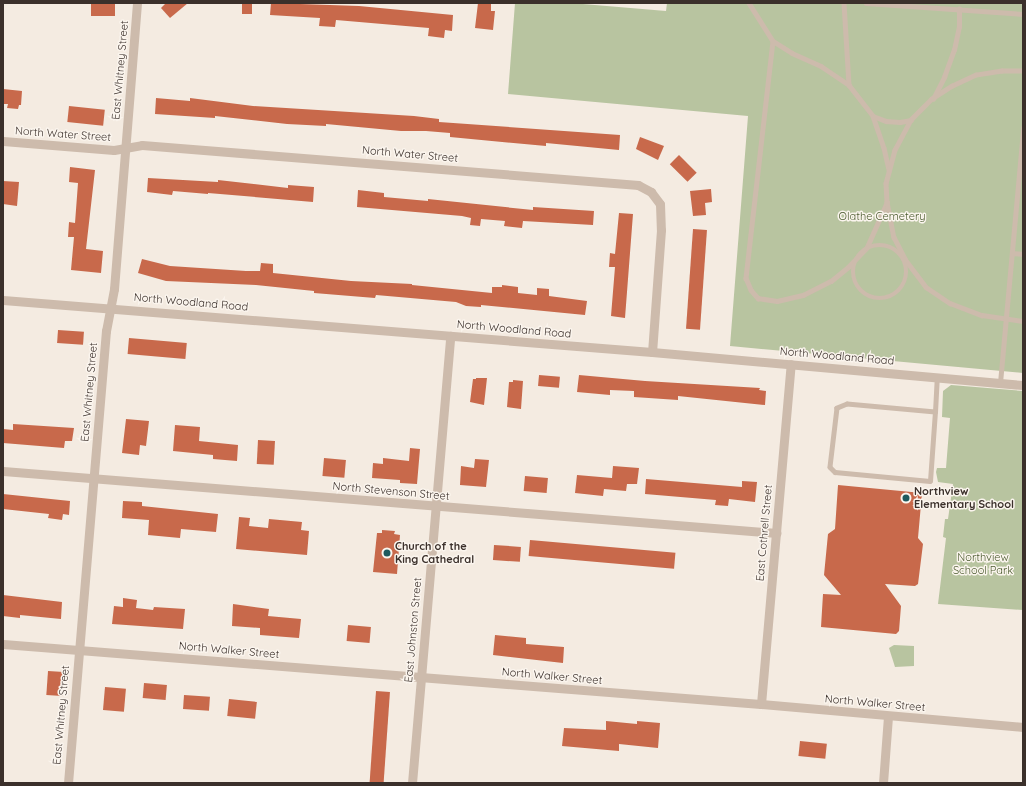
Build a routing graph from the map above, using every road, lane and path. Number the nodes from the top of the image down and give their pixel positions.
1 (137, 3) edge
2 (749, 3) edge
3 (844, 3) edge
4 (866, 3) edge
5 (959, 10) junction
6 (1023, 14) edge
7 (773, 41) junction
8 (1023, 71) edge
9 (849, 85) junction
10 (932, 99) junction
11 (873, 116) junction
12 (911, 120) junction
13 (1023, 128) edge
14 (3, 141) edge
15 (126, 148) junction
16 (1022, 154) edge
17 (889, 172) junction
18 (887, 202) junction
19 (1012, 253) junction
20 (1023, 254) edge
21 (860, 255) junction
22 (905, 259) junction
23 (3, 300) edge
24 (110, 308) junction
25 (1006, 320) junction
26 (1023, 321) edge
27 (450, 336) junction
28 (652, 352) junction
29 (791, 364) junction
30 (937, 377) junction
31 (1000, 383) junction
32 (1023, 385) edge
33 (935, 412) junction
34 (3, 471) edge
35 (94, 478) junction
36 (436, 506) junction
37 (777, 533) junction
38 (3, 644) edge
39 (79, 650) junction
40 (421, 677) junction
41 (761, 704) junction
42 (888, 716) junction
43 (1023, 727) edge
44 (68, 783) edge
45 (412, 783) edge
46 (884, 783) edge

1 - 15 street, East Whitney Street
2 - 7 lane
3 - 9 lane
4 - 5 lane
5 - 6 lane
5 - 10 lane
7 - 9 lane
7 - 21 lane
8 - 10 lane
9 - 11 lane
10 - 12 lane
11 - 12 lane
11 - 17 lane
12 - 17 lane
13 - 16 lane
14 - 15 street, North Water Street
15 - 24 street, East Whitney Street
15 - 28 street, North Water Street
16 - 19 lane
17 - 18 lane
18 - 21 lane
18 - 22 lane
19 - 20 lane
19 - 25 lane
21 - 22 lane
21 - 22 lane
22 - 25 lane
23 - 24 street, North Woodland Road
24 - 27 street, North Woodland Road
24 - 35 street, East Whitney Street
25 - 26 lane
25 - 31 lane
27 - 28 street, North Woodland Road
27 - 36 street, East Johnston Street
28 - 29 street, North Woodland Road
29 - 30 street, North Woodland Road
29 - 37 street, East Cothrell Street
30 - 31 street, North Woodland Road
30 - 33 lane
31 - 32 street, North Woodland Road
33 - 33 lane
34 - 35 street, North Stevenson Street
35 - 36 street, North Stevenson Street
35 - 39 street, East Whitney Street
36 - 37 street, North Stevenson Street
36 - 40 street, East Johnston Street
37 - 41 street, East Cothrell Street
38 - 39 street, North Walker Street
39 - 40 street, North Walker Street
39 - 44 street, East Whitney Street
40 - 41 street, North Walker Street
40 - 45 street, East Johnston Street
41 - 42 street, North Walker Street
42 - 43 street, North Walker Street
42 - 46 street

